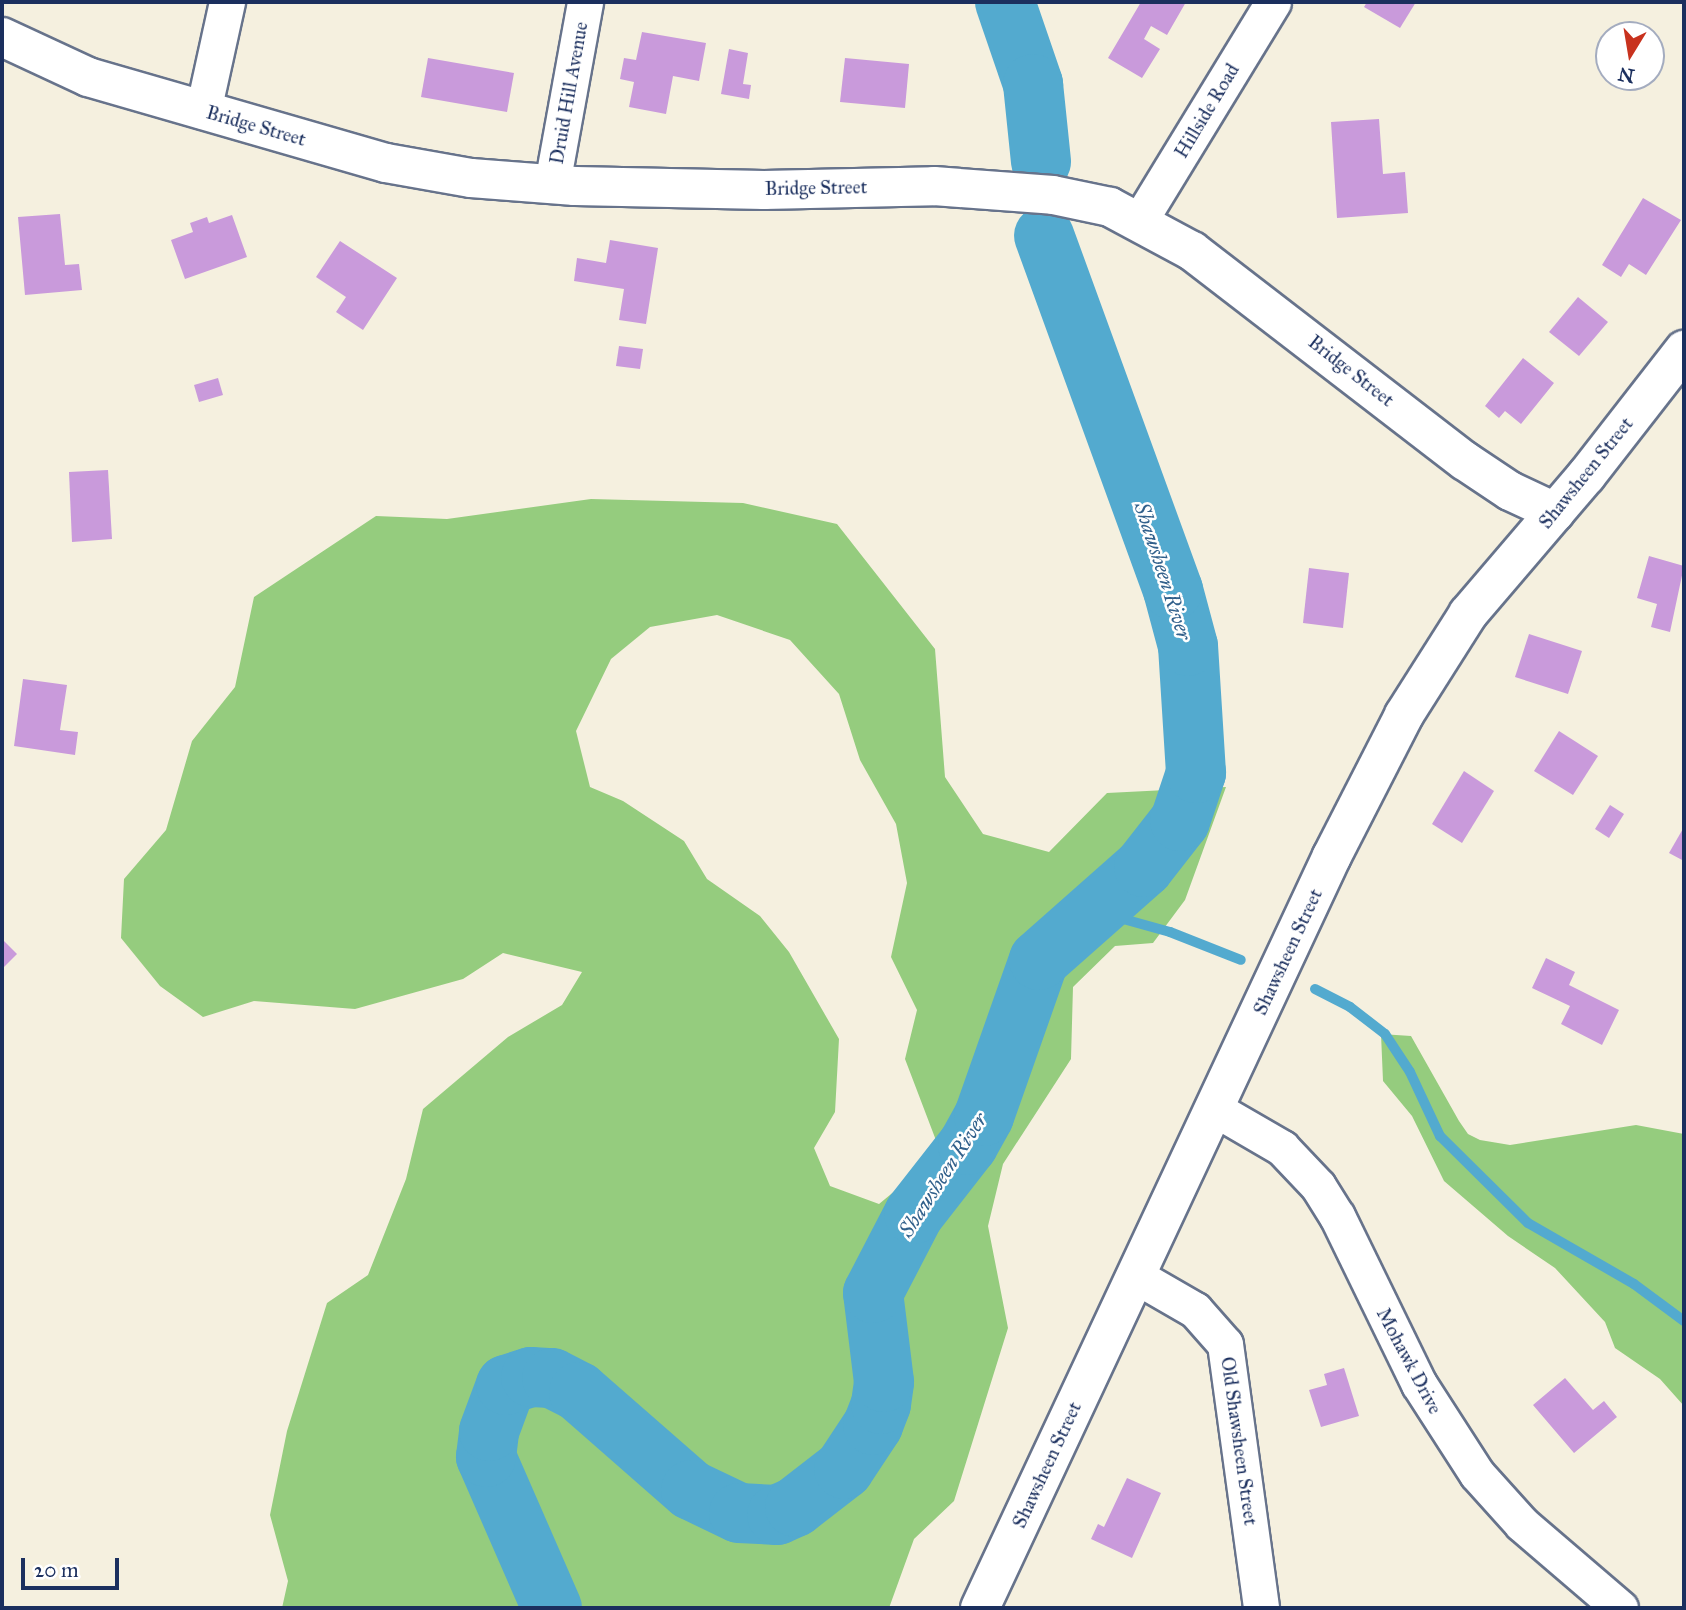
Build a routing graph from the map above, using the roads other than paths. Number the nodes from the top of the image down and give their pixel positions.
1 (227, 2) edge
2 (585, 2) edge
3 (1273, 2) edge
4 (4, 43) edge
5 (203, 111) junction
6 (552, 184) junction
7 (1140, 220) junction
8 (1684, 350) edge
9 (1555, 512) junction
10 (1215, 1109) junction
11 (1136, 1276) junction
12 (980, 1608) edge
13 (1261, 1608) edge
14 (1620, 1608) edge

1 - 5 street
2 - 6 street, Druid Hill Avenue
3 - 7 street, Hillside Road
4 - 5 street, Bridge Street
5 - 6 street, Bridge Street
6 - 7 street, Bridge Street
7 - 9 street, Bridge Street
8 - 9 street, Shawsheen Street
9 - 10 street, Shawsheen Street
10 - 11 street, Shawsheen Street
10 - 14 street, Mohawk Drive
11 - 12 street, Shawsheen Street
11 - 13 street, Old Shawsheen Street

